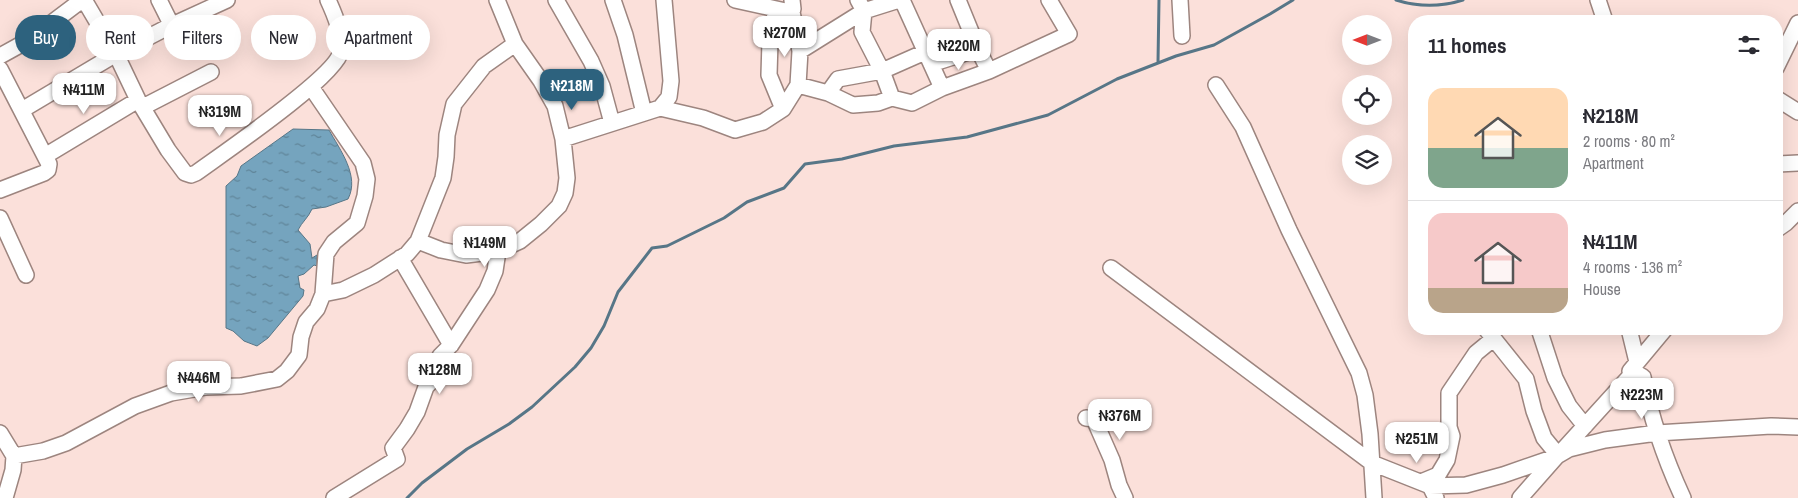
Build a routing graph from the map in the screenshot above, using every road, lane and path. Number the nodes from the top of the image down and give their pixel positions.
1 (159, 0) edge
2 (227, 0) edge
3 (328, 0) edge
4 (497, 0) edge
5 (556, 0) edge
6 (613, 0) edge
7 (664, 0) edge
8 (735, 0) edge
9 (900, 0) edge
10 (958, 0) edge
11 (1049, 0) edge
12 (1180, 0) edge
13 (1598, 0) edge
14 (752, 2) edge
15 (792, 6) edge
16 (861, 6) edge
17 (776, 9) junction
18 (94, 15) edge
19 (166, 15) edge
20 (195, 15) edge
21 (1603, 15) edge
22 (1798, 23) edge
23 (1182, 36) dead end
24 (515, 44) junction
25 (978, 49) junction
26 (800, 50) junction
27 (1783, 54) edge
28 (0, 56) edge
29 (928, 58) junction
30 (106, 60) edge
31 (119, 60) edge
32 (0, 68) edge
33 (882, 71) junction
34 (989, 71) junction
35 (211, 72) dead end
36 (798, 85) junction
37 (1216, 85) dead end
38 (312, 87) junction
39 (942, 88) junction
40 (828, 93) junction
41 (892, 98) junction
42 (1783, 102) edge
43 (140, 103) junction
44 (660, 108) junction
45 (783, 109) junction
46 (22, 110) junction
47 (1798, 112) edge
48 (644, 113) junction
49 (612, 123) junction
50 (563, 139) junction
51 (45, 156) junction
52 (1798, 163) edge
53 (1783, 164) edge
54 (0, 190) edge
55 (1798, 211) edge
56 (0, 218) edge
57 (1783, 225) edge
58 (418, 242) junction
59 (498, 251) junction
60 (400, 258) junction
61 (1111, 268) dead end
62 (26, 275) dead end
63 (323, 294) junction
64 (1488, 335) edge
65 (1492, 335) edge
66 (1541, 335) edge
67 (1630, 335) edge
68 (1660, 335) edge
69 (451, 345) junction
70 (1634, 368) junction
71 (1086, 418) dead end
72 (1585, 426) junction
73 (1798, 427) edge
74 (0, 433) edge
75 (1657, 433) junction
76 (1559, 454) junction
77 (14, 456) junction
78 (1372, 463) junction
79 (1429, 489) edge
80 (5, 498) edge
81 (334, 498) edge
82 (1125, 498) edge
83 (1374, 498) edge
84 (1520, 498) edge
85 (1682, 498) edge

1 - 19 street
2 - 20 street
3 - 38 street
4 - 24 street
5 - 49 street
6 - 48 street
7 - 44 street
8 - 14 street
9 - 16 street
9 - 29 street
10 - 25 street
11 - 34 street
12 - 23 street
13 - 21 street
14 - 17 street
15 - 17 street
15 - 26 street
16 - 26 street
16 - 33 street
17 - 45 street
18 - 28 street
22 - 27 street
24 - 50 street
24 - 58 street
25 - 29 street
25 - 34 street
26 - 36 street
29 - 33 street
29 - 39 street
30 - 46 street
31 - 43 street
32 - 46 street
33 - 40 street
33 - 41 street
34 - 39 street
35 - 43 street
36 - 40 street
36 - 45 street
37 - 78 street
38 - 43 street
38 - 63 street
39 - 41 street
40 - 41 street
42 - 47 street
43 - 51 street
44 - 45 street
44 - 48 street
46 - 51 street
48 - 49 street
49 - 50 street
50 - 59 street
51 - 54 street
52 - 53 street
55 - 57 street
56 - 62 street
58 - 59 street
58 - 60 street
59 - 69 street
60 - 63 street
60 - 69 street
61 - 78 street
63 - 77 street
64 - 79 street
65 - 76 street
66 - 72 street
67 - 70 street
68 - 70 street
69 - 81 street
70 - 72 street
70 - 75 street
71 - 82 street
72 - 76 street
73 - 75 street
74 - 77 street
75 - 76 street
75 - 85 street
76 - 79 street
76 - 84 street
77 - 80 street
78 - 79 street
78 - 83 street

